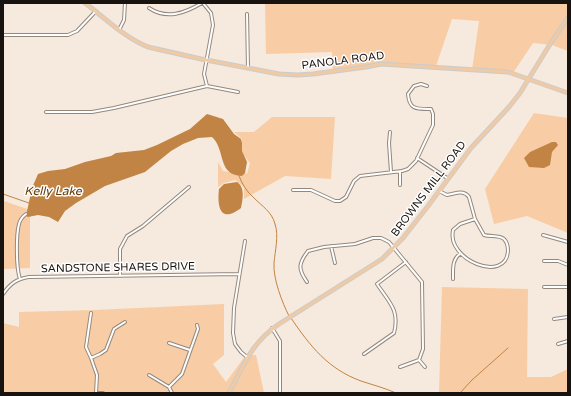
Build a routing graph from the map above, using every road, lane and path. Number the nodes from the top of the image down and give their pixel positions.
1 (85, 3) edge
2 (125, 3) edge
3 (202, 3) edge
4 (149, 8) dead end
5 (96, 11) junction
6 (247, 14) dead end
7 (568, 18) edge
8 (119, 30) junction
9 (3, 35) edge
10 (206, 60) junction
11 (248, 68) junction
12 (530, 79) junction
13 (207, 86) junction
14 (427, 86) dead end
15 (238, 92) dead end
16 (568, 93) edge
17 (46, 112) dead end
18 (390, 132) dead end
19 (417, 158) junction
20 (391, 172) junction
21 (400, 172) junction
22 (447, 178) junction
23 (400, 185) dead end
24 (189, 187) dead end
25 (293, 190) dead end
26 (439, 191) junction
27 (26, 214) dead end
28 (475, 219) junction
29 (543, 235) dead end
30 (245, 241) dead end
31 (568, 242) edge
32 (331, 246) junction
33 (394, 248) junction
34 (460, 254) junction
35 (544, 261) dead end
36 (406, 262) junction
37 (335, 263) dead end
38 (568, 265) edge
39 (239, 274) junction
40 (120, 276) junction
41 (20, 279) junction
42 (453, 279) dead end
43 (307, 282) dead end
44 (544, 287) dead end
45 (568, 287) edge
46 (3, 294) edge
47 (91, 313) dead end
48 (568, 317) edge
49 (554, 319) dead end
50 (125, 322) dead end
51 (197, 325) dead end
52 (272, 328) junction
53 (568, 341) edge
54 (169, 343) dead end
55 (558, 344) dead end
56 (190, 350) junction
57 (364, 354) dead end
58 (247, 357) junction
59 (91, 358) junction
60 (419, 360) junction
61 (400, 367) dead end
62 (424, 367) dead end
63 (149, 375) dead end
64 (169, 387) junction
65 (96, 393) edge
66 (103, 393) edge
67 (172, 393) edge
68 (229, 393) edge
69 (280, 393) edge

1 - 5 main road, PANOLA ROAD
2 - 8 street
3 - 4 street
3 - 10 street
5 - 8 main road, PANOLA ROAD
5 - 9 street
6 - 11 street
7 - 12 main road, BROWNS MILL ROAD
8 - 10 main road, PANOLA ROAD
10 - 11 main road, PANOLA ROAD
10 - 13 street
11 - 12 main road, PANOLA ROAD
12 - 16 main road, PANOLA ROAD
12 - 22 main road, BROWNS MILL ROAD
13 - 15 street
13 - 17 street
14 - 19 street
18 - 20 street
19 - 21 street
19 - 22 street
20 - 21 street
20 - 25 street
21 - 23 street
22 - 26 main road, BROWNS MILL ROAD
24 - 40 street
26 - 28 street
26 - 33 main road, BROWNS MILL ROAD
27 - 41 street
28 - 34 street
28 - 34 street
29 - 31 street
30 - 39 street
32 - 33 street
32 - 37 street
32 - 43 street
33 - 36 street
33 - 52 main road, BROWNS MILL ROAD
34 - 42 street
35 - 38 street
36 - 57 street
36 - 60 street
39 - 40 street, SANDSTONE SHARES DRIVE
39 - 58 street
40 - 41 street, SANDSTONE SHARES DRIVE
41 - 46 street
44 - 45 street
47 - 59 street
48 - 49 street
50 - 59 street
51 - 56 street
52 - 58 main road, BROWNS MILL ROAD
52 - 69 street
53 - 55 street
54 - 56 street
56 - 64 street
58 - 68 main road, BROWNS MILL ROAD
59 - 65 street
60 - 61 street
60 - 62 street
63 - 64 street
64 - 67 street
65 - 66 street

